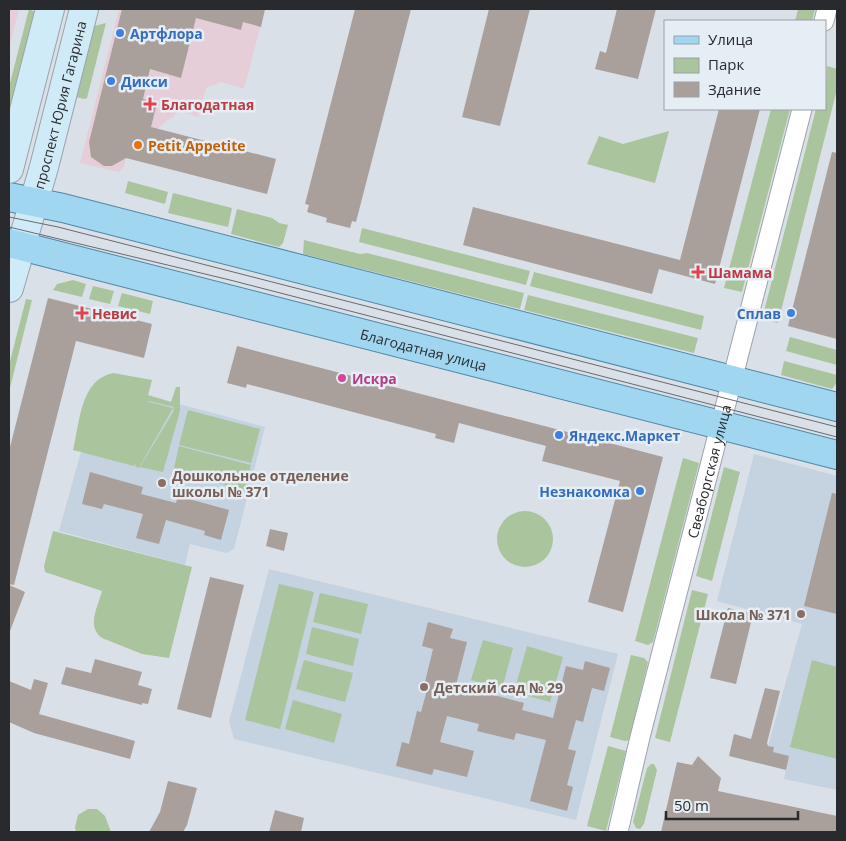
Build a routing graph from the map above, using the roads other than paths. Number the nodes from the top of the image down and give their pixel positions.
1 (50, 9) edge
2 (84, 9) edge
3 (802, 110) edge
4 (9, 169) edge
5 (21, 199) edge
6 (15, 245) edge
7 (9, 288) edge
8 (732, 380) junction
9 (837, 407) edge
10 (721, 425) junction
11 (837, 454) edge
12 (618, 832) edge

1 - 4 main road
2 - 5 main road, проспект Юрия Гагарина
3 - 8 street, Свеаборгская улица
5 - 6 main road, проспект Юрия Гагарина
5 - 8 main road
6 - 7 main road, проспект Юрия Гагарина
6 - 10 main road, Благодатная улица
8 - 9 main road
8 - 10 street, Свеаборгская улица
10 - 11 main road, Благодатная улица
10 - 12 street, Свеаборгская улица

